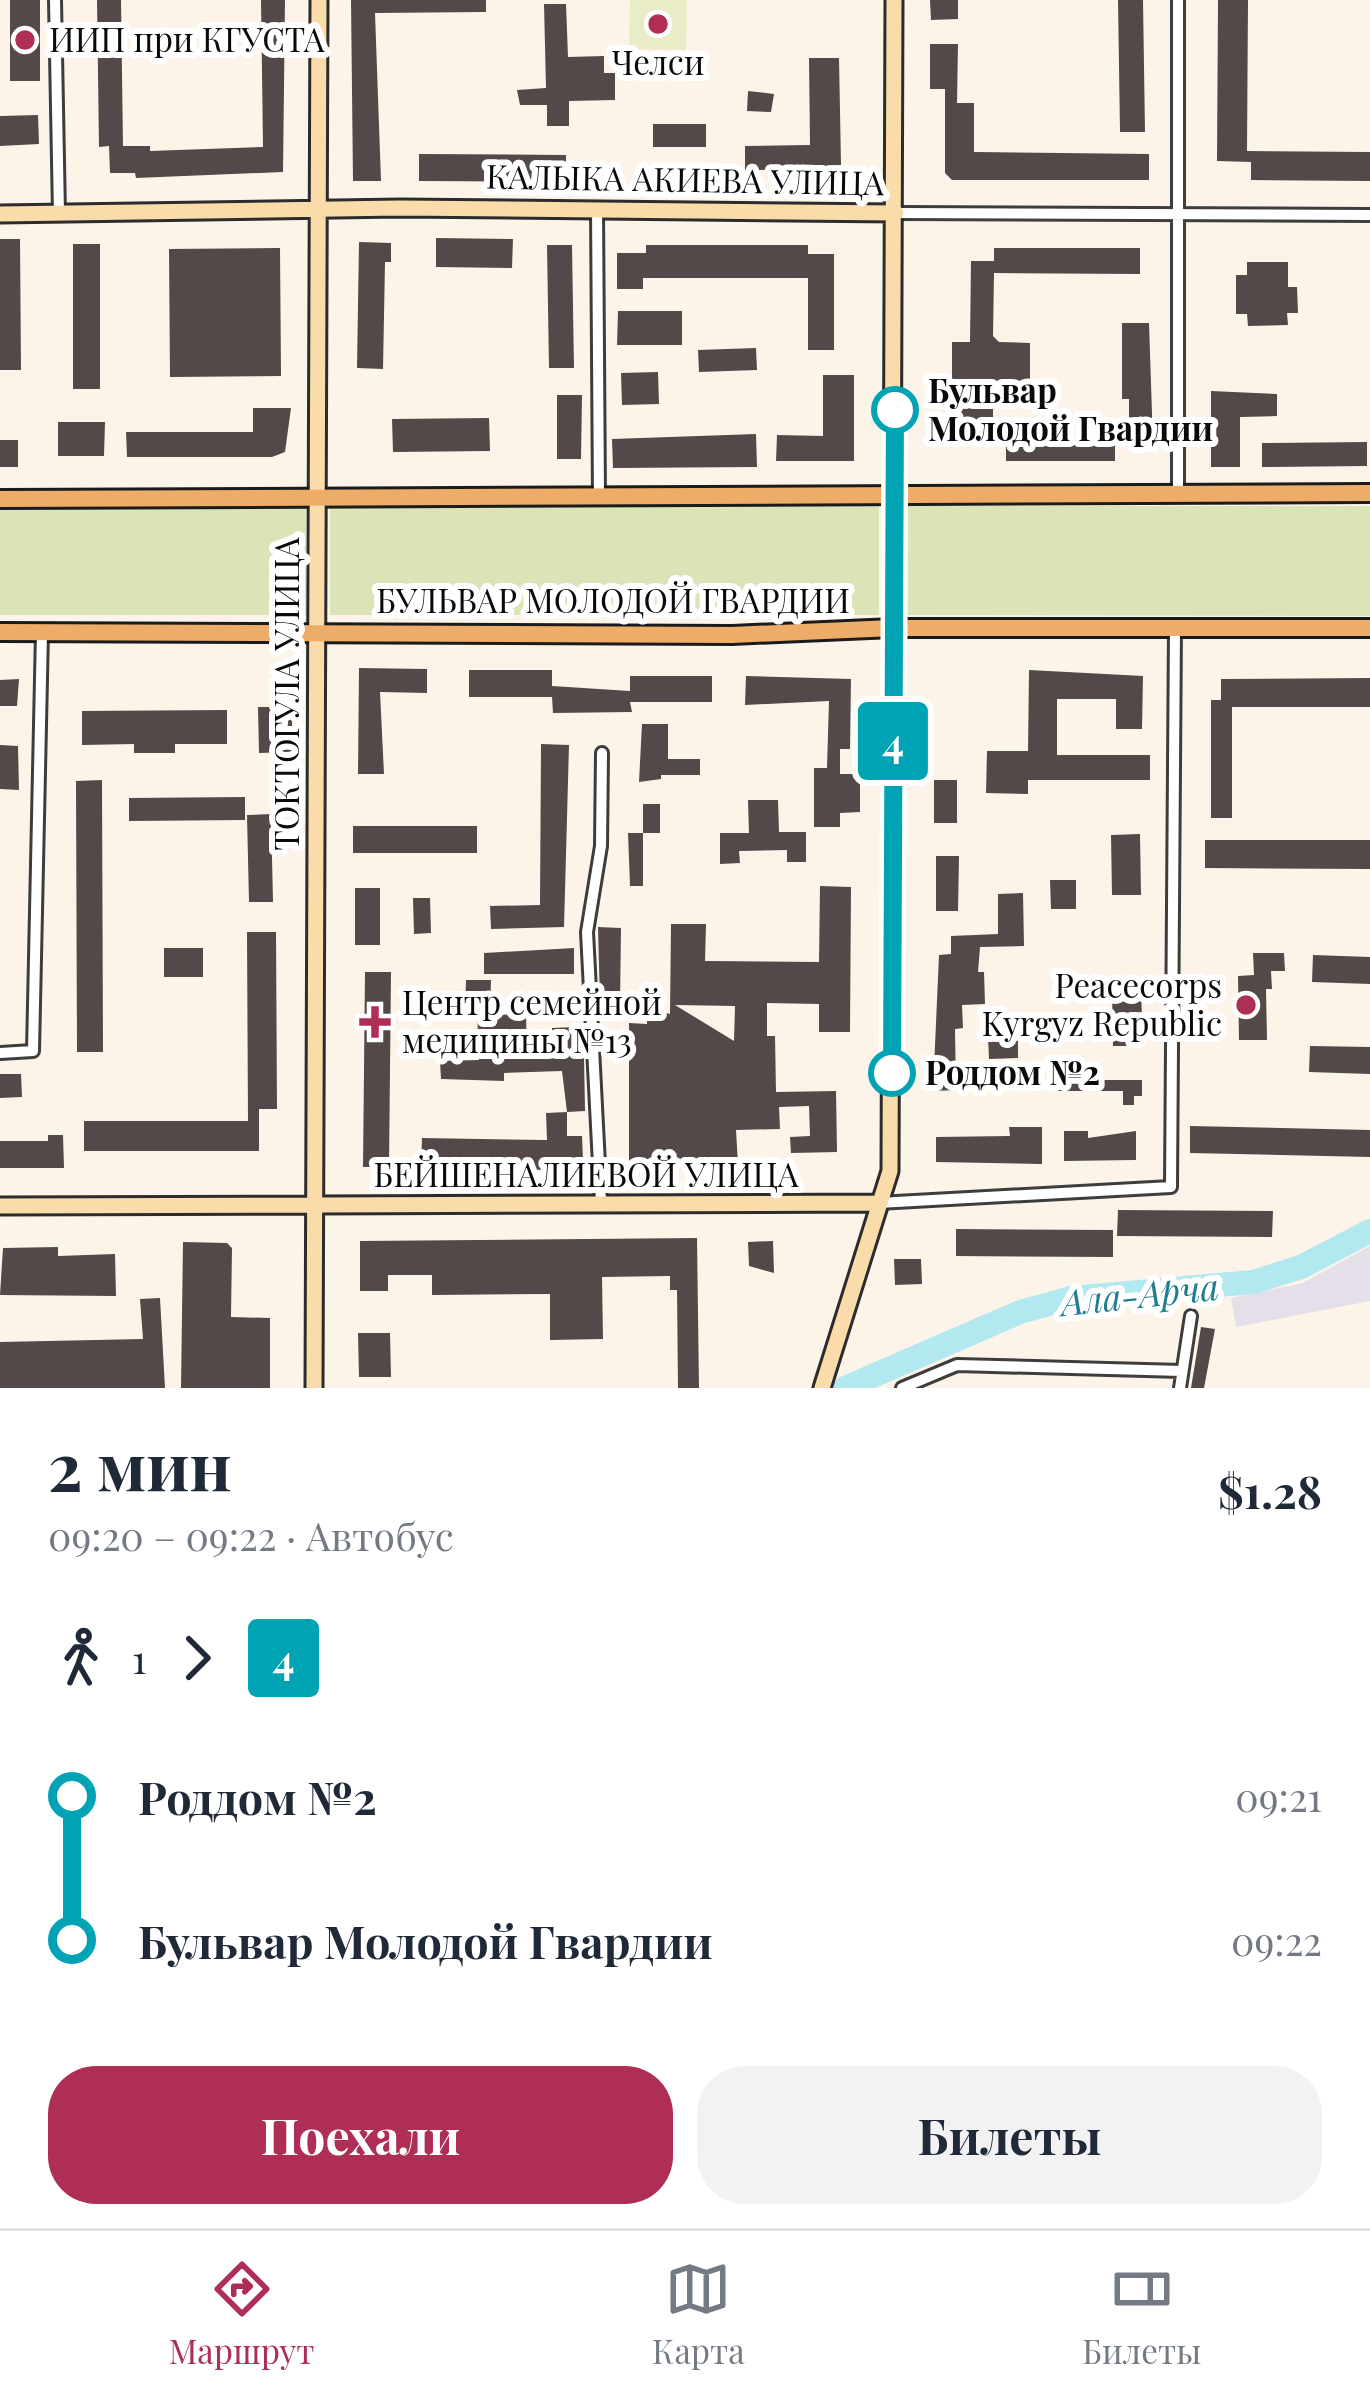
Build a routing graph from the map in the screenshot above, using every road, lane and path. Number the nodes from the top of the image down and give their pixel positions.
1 (55, 0) edge
2 (320, 0) edge
3 (894, 0) edge
4 (1178, 0) edge
5 (597, 208) junction
6 (319, 209) junction
7 (896, 213) junction
8 (0, 214) edge
9 (58, 214) junction
10 (1177, 215) junction
11 (1370, 215) edge
12 (1370, 493) edge
13 (893, 495) junction
14 (1178, 496) junction
15 (598, 497) junction
16 (0, 499) edge
17 (319, 500) junction
18 (1175, 627) junction
19 (893, 628) junction
20 (1370, 628) edge
21 (0, 632) edge
22 (42, 632) junction
23 (317, 633) junction
24 (602, 753) dead end
25 (0, 1053) edge
26 (601, 1203) junction
27 (878, 1203) junction
28 (0, 1206) edge
29 (314, 1206) junction
30 (1191, 1316) dead end
31 (1182, 1371) junction
32 (314, 1388) edge
33 (822, 1388) edge
34 (902, 1388) edge
35 (1180, 1388) edge

1 - 9 street
2 - 6 main road, ТОКТОГУЛА УЛИЦА
3 - 7 main road
4 - 10 street
5 - 6 main road, КАЛЫКА АКИЕВА УЛИЦА
5 - 7 main road, КАЛЫКА АКИЕВА УЛИЦА
5 - 15 street
6 - 9 main road, КАЛЫКА АКИЕВА УЛИЦА
6 - 17 main road, ТОКТОГУЛА УЛИЦА
7 - 10 street, КАЛЫКА АКИЕВА УЛИЦА
7 - 13 main road
8 - 9 main road, КАЛЫКА АКИЕВА УЛИЦА
10 - 11 street, КАЛЫКА АКИЕВА УЛИЦА
10 - 14 street
12 - 14 main road
13 - 14 main road
13 - 15 main road
13 - 19 main road
15 - 17 main road
16 - 17 main road
17 - 23 main road, ТОКТОГУЛА УЛИЦА
18 - 19 main road, БУЛЬВАР МОЛОДОЙ ГВАРДИИ
18 - 20 main road, БУЛЬВАР МОЛОДОЙ ГВАРДИИ
18 - 27 street, БЕЙШЕНАЛИЕВОЙ УЛИЦА
19 - 23 main road, БУЛЬВАР МОЛОДОЙ ГВАРДИИ
19 - 27 main road
21 - 22 main road, БУЛЬВАР МОЛОДОЙ ГВАРДИИ
22 - 23 main road, БУЛЬВАР МОЛОДОЙ ГВАРДИИ
22 - 25 street
23 - 29 main road, ТОКТОГУЛА УЛИЦА
24 - 26 street
26 - 27 main road, БЕЙШЕНАЛИЕВОЙ УЛИЦА
26 - 29 main road, БЕЙШЕНАЛИЕВОЙ УЛИЦА
27 - 33 main road
28 - 29 main road, БЕЙШЕНАЛИЕВОЙ УЛИЦА
29 - 32 main road, ТОКТОГУЛА УЛИЦА
30 - 31 street
31 - 34 street
31 - 35 street

